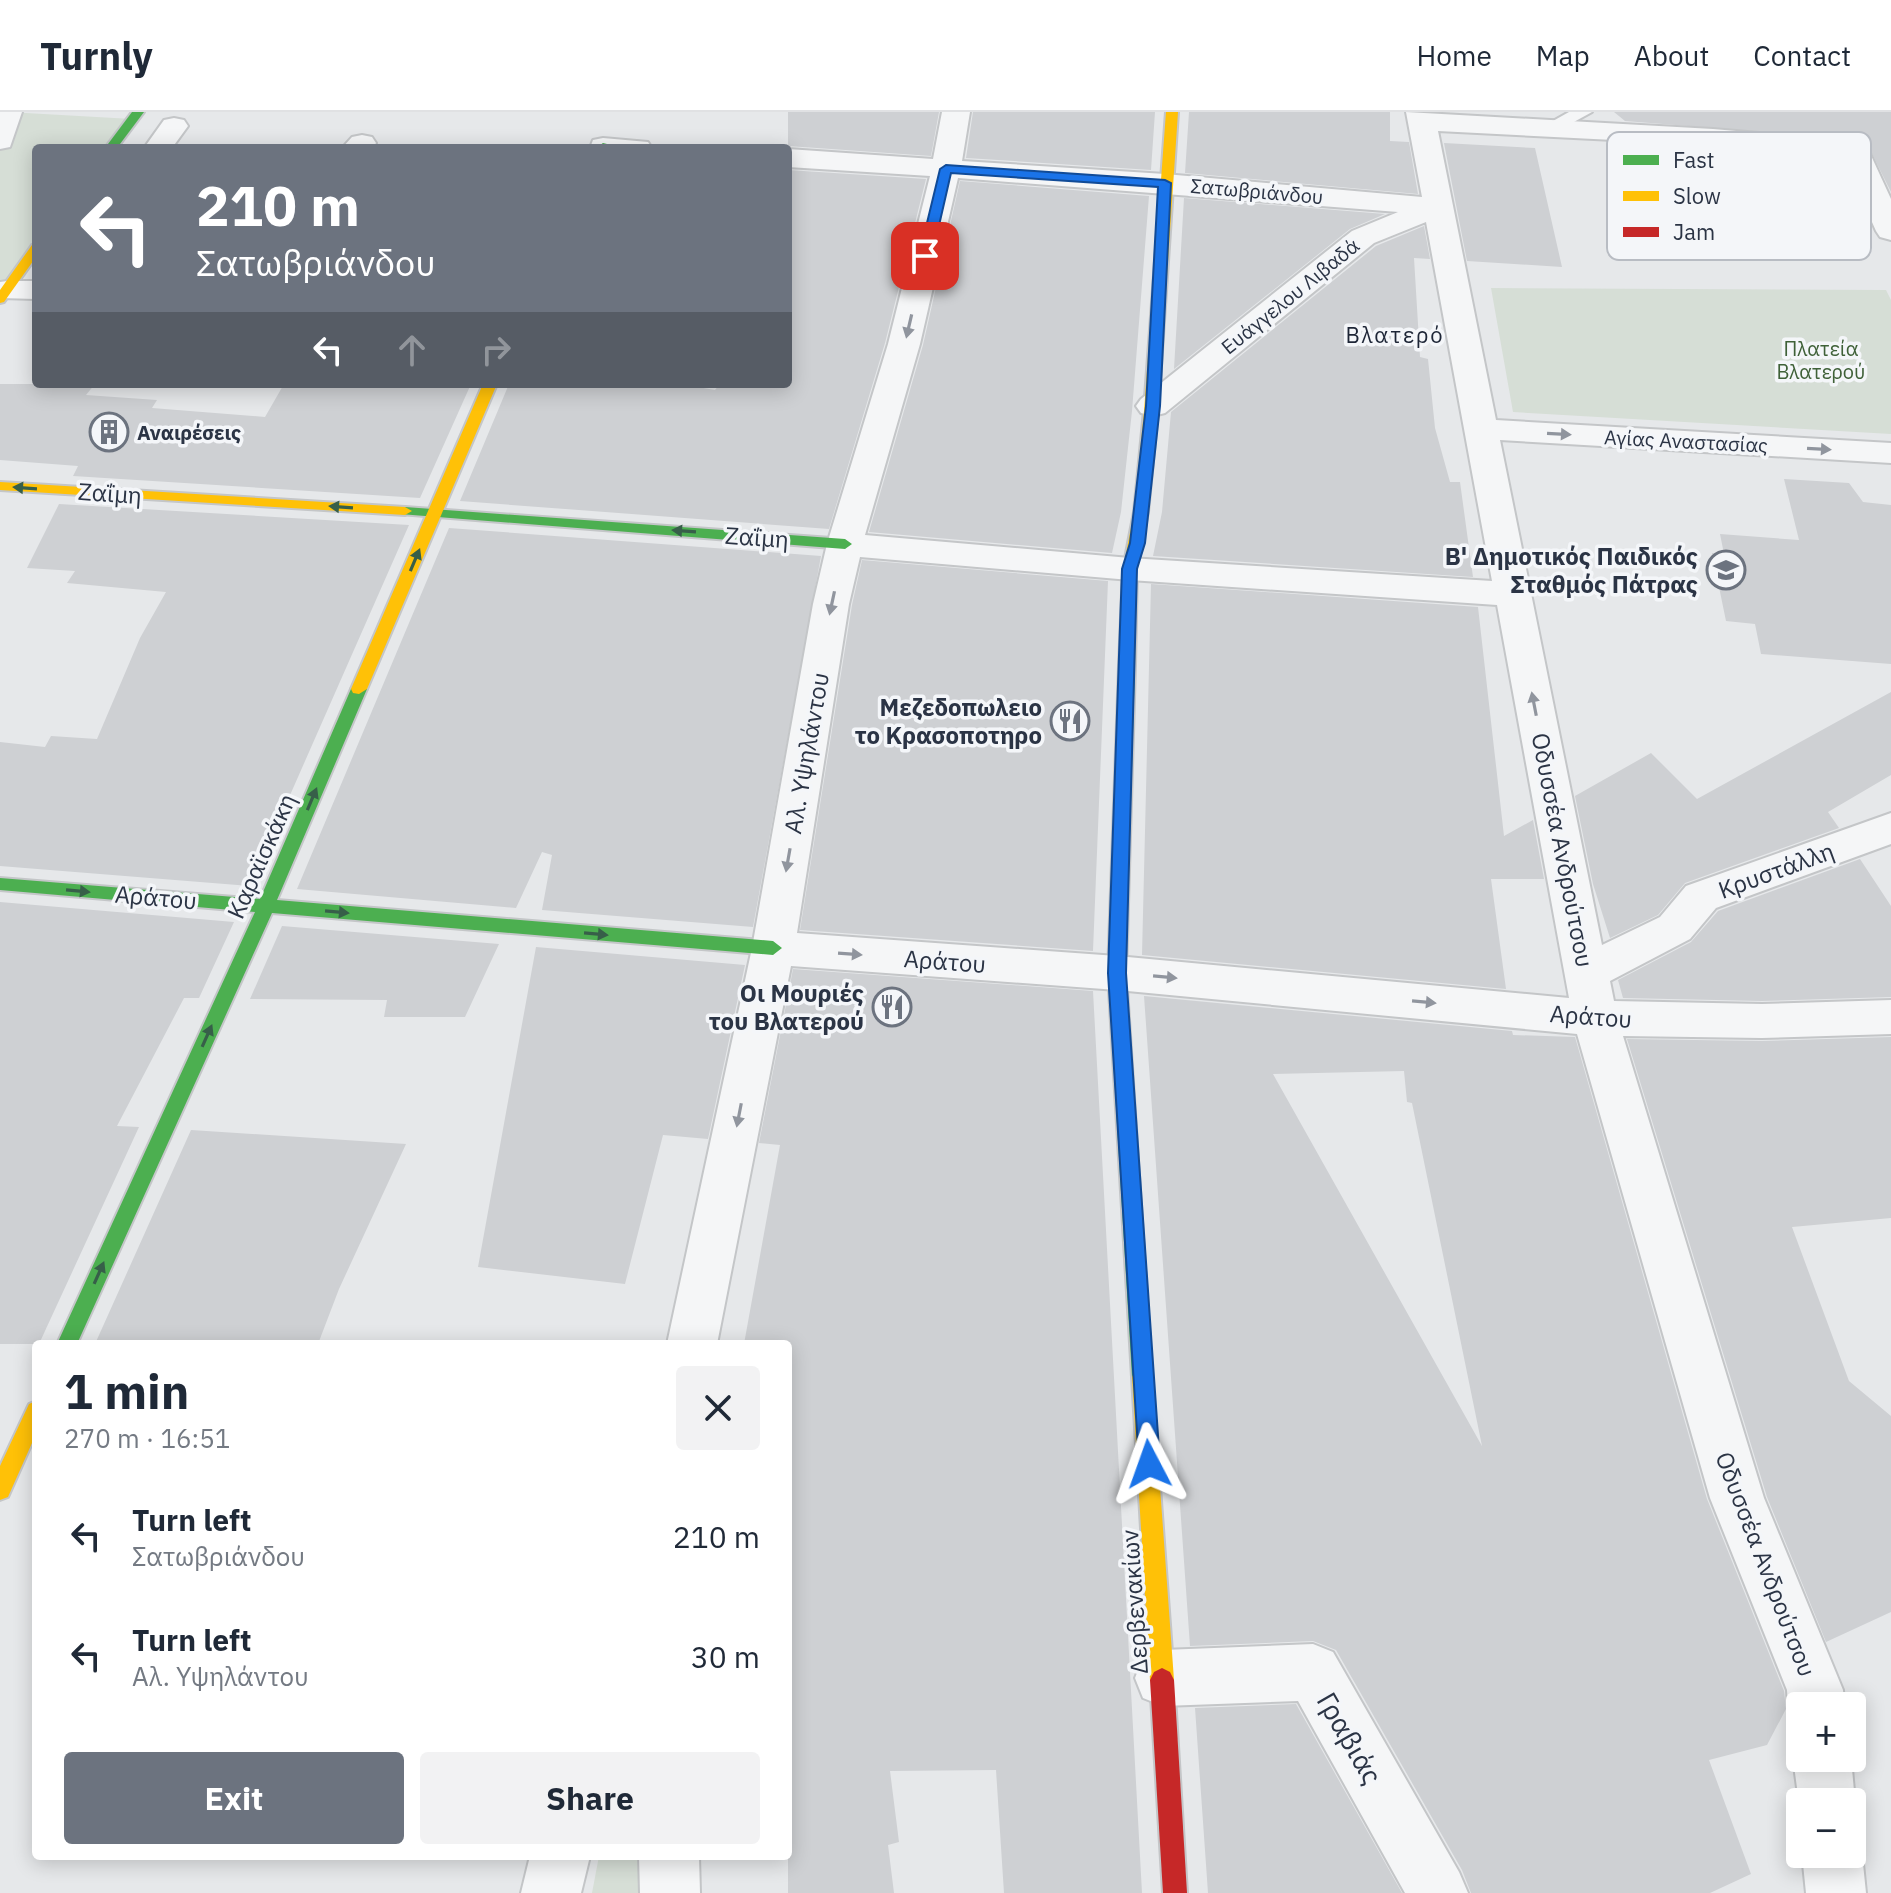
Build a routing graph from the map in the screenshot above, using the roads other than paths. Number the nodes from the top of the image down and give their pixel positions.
1 (8, 112) edge
2 (956, 112) edge
3 (1172, 112) edge
4 (1583, 112) edge
5 (1697, 112) edge
6 (135, 116) edge
7 (1421, 117) edge
8 (1546, 130) junction
9 (1710, 132) edge
10 (1607, 133) edge
11 (0, 141) edge
12 (114, 144) edge
13 (792, 158) edge
14 (946, 169) junction
15 (1165, 183) junction
16 (1871, 187) edge
17 (1438, 207) junction
18 (1891, 231) edge
19 (488, 388) edge
20 (1153, 406) junction
21 (1481, 429) junction
22 (1891, 453) edge
23 (0, 486) edge
24 (436, 513) junction
25 (845, 544) junction
26 (1130, 569) junction
27 (1513, 594) junction
28 (1891, 828) edge
29 (0, 884) edge
30 (266, 906) junction
31 (773, 948) junction
32 (1117, 973) junction
33 (1591, 995) junction
34 (1891, 1017) edge
35 (69, 1340) edge
36 (693, 1340) edge
37 (32, 1420) edge
38 (0, 1490) edge
39 (1163, 1678) junction
40 (1815, 1692) edge
41 (559, 1860) edge
42 (669, 1860) edge
43 (1833, 1868) edge
44 (551, 1893) edge
45 (670, 1893) edge
46 (1175, 1893) edge
47 (1438, 1893) edge
48 (1836, 1893) edge

1 - 11 street
2 - 14 street, Αλ. Υψηλάντου
3 - 15 street, Δερβενακίων
4 - 8 lane
5 - 9 street
6 - 12 street
7 - 8 street
7 - 17 street, Οδυσσέα Ανδρούτσου
8 - 10 street
13 - 14 street, Σατωβριάνδου
14 - 15 street, Σατωβριάνδου
14 -> 25 street, Αλ. Υψηλάντου
15 - 17 street, Σατωβριάνδου
15 - 20 street, Δερβενακίων
16 - 18 street
17 - 20 street, Ευάγγελου Λιβαδά
17 - 21 street, Οδυσσέα Ανδρούτσου
19 - 24 street, Καραϊσκάκη
20 - 26 street, Δερβενακίων
21 -> 22 street, Αγίας Αναστασίας
21 - 27 street, Οδυσσέα Ανδρούτσου
24 -> 23 street, Ζαΐμη
25 -> 24 street, Ζαΐμη
30 -> 24 street, Καραϊσκάκη
25 - 26 street, Ζαΐμη
25 -> 31 street, Αλ. Υψηλάντου
26 - 27 street, Ζαΐμη
26 - 32 street, Δερβενακίων
33 -> 27 street, Οδυσσέα Ανδρούτσου
28 - 33 street, Κρυστάλλη
29 -> 30 street, Αράτου
30 -> 31 street, Αράτου
35 -> 30 street, Καραϊσκάκη
31 -> 32 street, Αράτου
31 -> 36 street, Αλ. Υψηλάντου
32 -> 33 street, Αράτου
32 - 39 street, Δερβενακίων
33 - 34 street, Αράτου
33 - 40 street, Οδυσσέα Ανδρούτσου
37 - 38 street
39 - 46 street, Δερβενακίων
39 - 47 street, Γραβιάς
41 - 44 street
42 - 45 street
43 - 48 street

